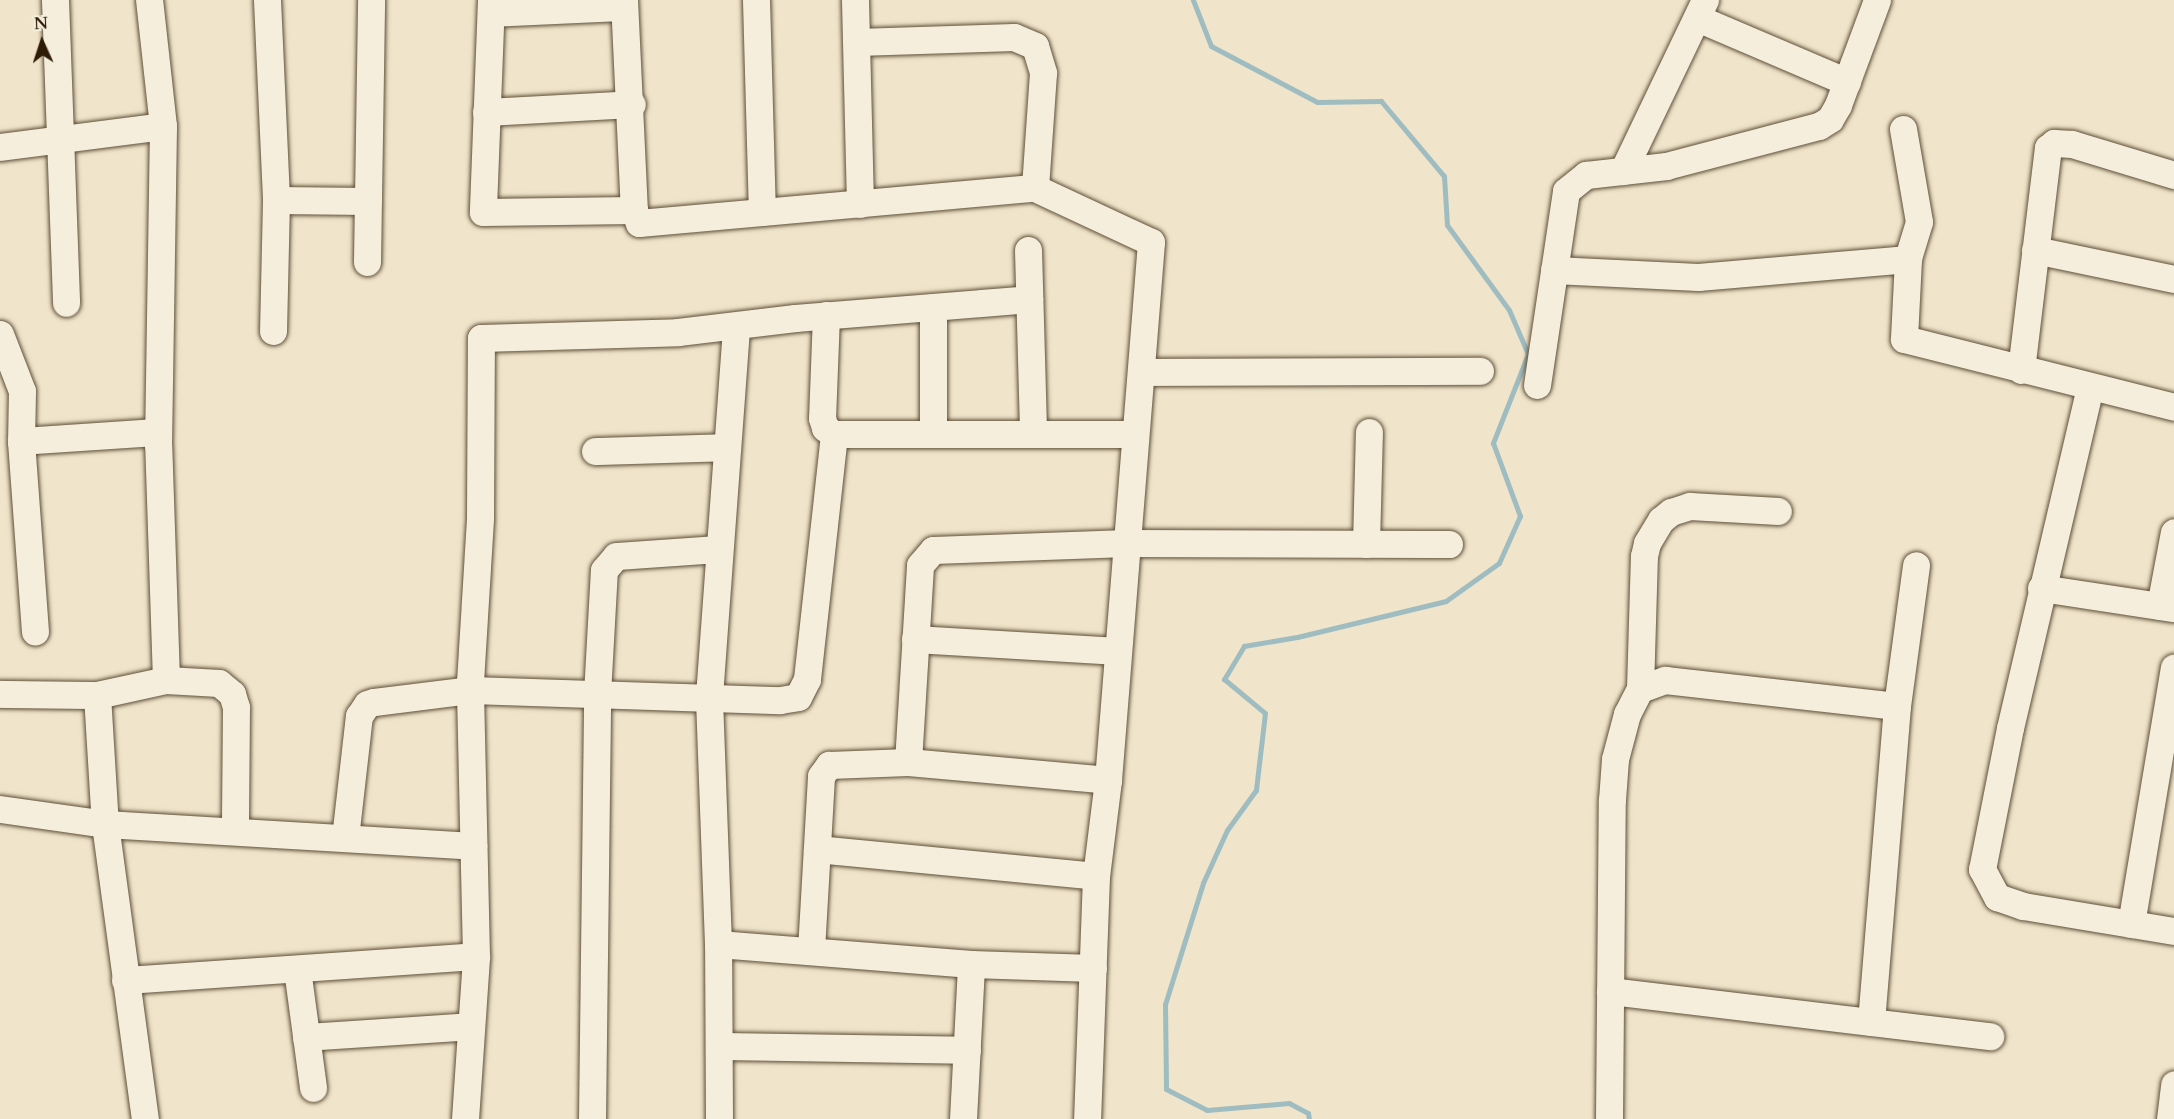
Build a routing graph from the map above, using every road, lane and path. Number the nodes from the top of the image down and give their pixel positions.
1 (55, 0) edge
2 (149, 0) edge
3 (267, 0) edge
4 (372, 0) edge
5 (756, 0) edge
6 (855, 0) edge
7 (1876, 0) edge
8 (624, 4) edge
9 (491, 6) edge
10 (1701, 9) edge
11 (857, 42) junction
12 (1847, 82) junction
13 (632, 104) junction
14 (486, 112) junction
15 (162, 126) junction
16 (1903, 129) dead end
17 (57, 140) junction
18 (0, 147) edge
19 (1623, 171) junction
20 (2174, 176) edge
21 (1035, 188) junction
22 (276, 200) junction
23 (368, 201) junction
24 (860, 204) junction
25 (634, 210) junction
26 (762, 212) junction
27 (1028, 250) dead end
28 (2035, 250) junction
29 (1908, 259) junction
30 (367, 262) dead end
31 (1554, 270) junction
32 (2174, 279) edge
33 (1029, 299) junction
34 (66, 303) dead end
35 (933, 307) junction
36 (826, 315) junction
37 (736, 326) junction
38 (273, 332) dead end
39 (0, 334) edge
40 (7, 366) edge
41 (2021, 370) junction
42 (1480, 371) dead end
43 (1141, 372) junction
44 (1537, 385) dead end
45 (2090, 387) junction
46 (2174, 407) edge
47 (158, 432) junction
48 (1369, 432) dead end
49 (14, 433) edge
50 (834, 434) junction
51 (933, 434) junction
52 (1033, 434) junction
53 (1136, 434) junction
54 (726, 447) junction
55 (595, 451) dead end
56 (1778, 511) dead end
57 (2174, 532) edge
58 (1127, 543) junction
59 (1366, 544) junction
60 (1449, 544) dead end
61 (719, 549) junction
62 (1916, 565) dead end
63 (2041, 588) junction
64 (2167, 607) edge
65 (35, 631) dead end
66 (915, 639) junction
67 (1118, 651) junction
68 (2174, 668) edge
69 (166, 680) junction
70 (1640, 689) junction
71 (471, 690) junction
72 (0, 694) edge
73 (597, 694) junction
74 (97, 695) junction
75 (709, 696) junction
76 (1897, 706) junction
77 (908, 762) junction
78 (1108, 780) junction
79 (0, 809) edge
80 (105, 824) junction
81 (235, 831) junction
82 (345, 838) junction
83 (473, 846) junction
84 (817, 849) junction
85 (1096, 876) junction
86 (2131, 924) junction
87 (2174, 931) edge
88 (718, 944) junction
89 (811, 950) junction
90 (476, 956) junction
91 (971, 964) junction
92 (1093, 968) junction
93 (297, 969) junction
94 (125, 980) junction
95 (1610, 992) junction
96 (1871, 1022) junction
97 (471, 1026) junction
98 (306, 1036) junction
99 (1990, 1036) dead end
100 (718, 1046) junction
101 (967, 1050) junction
102 (2174, 1084) edge
103 (313, 1088) dead end
104 (145, 1119) edge
105 (465, 1119) edge
106 (592, 1119) edge
107 (719, 1119) edge
108 (963, 1119) edge
109 (1087, 1119) edge
110 (1609, 1119) edge
111 (2170, 1119) edge

1 - 17 street
2 - 15 street
3 - 22 street
4 - 23 street
5 - 26 street
6 - 11 street
7 - 12 street
8 - 9 street
8 - 13 street
9 - 14 street
10 - 12 street
10 - 19 street
11 - 21 street
11 - 24 street
12 - 19 street
13 - 14 street
13 - 25 street
14 - 25 street
15 - 17 street
15 - 47 street
16 - 29 street
17 - 18 street
17 - 34 street
19 - 31 street
20 - 28 street
21 - 24 street
21 - 43 street
22 - 23 street
22 - 38 street
23 - 30 street
24 - 26 street
25 - 26 street
27 - 33 street
28 - 32 street
28 - 41 street
29 - 31 street
29 - 41 street
31 - 44 street
33 - 35 street
33 - 52 street
35 - 36 street
35 - 51 street
36 - 37 street
36 - 50 street
37 - 54 street
37 - 71 street
39 - 40 street
40 - 49 street
41 - 45 street
42 - 43 street
43 - 53 street
45 - 46 street
45 - 63 street
47 - 49 street
47 - 69 street
48 - 59 street
49 - 65 street
50 - 51 street
50 - 75 street
51 - 52 street
52 - 53 street
53 - 58 street
54 - 55 street
54 - 61 street
56 - 70 street
57 - 64 street
58 - 59 street
58 - 66 street
58 - 67 street
59 - 60 street
61 - 73 street
61 - 75 street
62 - 76 street
63 - 64 street
63 - 86 street
66 - 67 street
66 - 77 street
67 - 78 street
68 - 86 street
69 - 74 street
69 - 81 street
70 - 76 street
70 - 95 street
71 - 73 street
71 - 82 street
71 - 83 street
72 - 74 street
73 - 75 street
73 - 106 street
74 - 80 street
75 - 88 street
76 - 96 street
77 - 78 street
77 - 84 street
78 - 85 street
79 - 80 street
80 - 81 street
80 - 94 street
81 - 82 street
82 - 83 street
83 - 90 street
84 - 85 street
84 - 89 street
85 - 92 street
86 - 87 street
88 - 89 street
88 - 100 street
89 - 91 street
90 - 93 street
90 - 97 street
91 - 92 street
91 - 101 street
92 - 109 street
93 - 94 street
93 - 98 street
94 - 104 street
95 - 96 street
95 - 110 street
96 - 99 street
97 - 98 street
97 - 105 street
98 - 103 street
100 - 101 street
100 - 107 street
101 - 108 street
102 - 111 street

